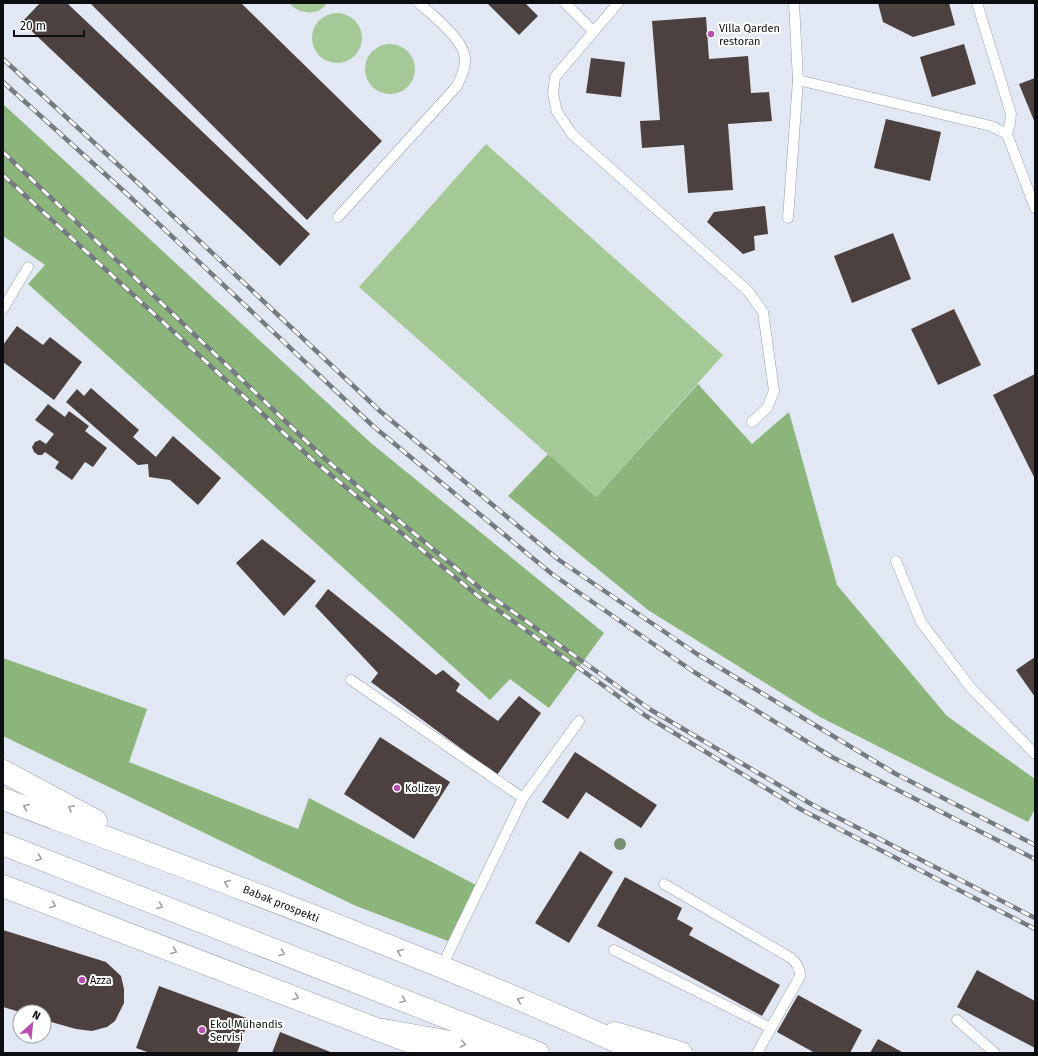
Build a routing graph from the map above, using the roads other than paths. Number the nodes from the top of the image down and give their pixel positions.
1 (419, 3) edge
2 (565, 3) edge
3 (618, 3) edge
4 (794, 3) edge
5 (977, 3) edge
6 (593, 31) junction
7 (798, 80) junction
8 (1007, 134) junction
9 (1035, 208) edge
10 (338, 216) dead end
11 (788, 218) dead end
12 (28, 267) dead end
13 (3, 309) edge
14 (752, 422) dead end
15 (896, 560) dead end
16 (351, 680) dead end
17 (579, 721) dead end
18 (1035, 754) edge
19 (3, 771) edge
20 (523, 798) junction
21 (3, 799) edge
22 (3, 844) edge
23 (180, 865) junction
24 (664, 884) dead end
25 (3, 886) edge
26 (614, 950) dead end
27 (441, 968) junction
28 (557, 1014) junction
29 (957, 1020) dead end
30 (771, 1028) junction
31 (383, 1030) junction
32 (439, 1053) edge
33 (512, 1053) edge
34 (538, 1053) edge
35 (642, 1053) edge
36 (681, 1053) edge
37 (757, 1053) edge
38 (995, 1053) edge

1 - 10 lane
2 - 6 lane
3 - 6 lane
4 - 7 lane
5 - 8 lane
6 - 14 lane
7 - 8 lane
7 - 11 lane
8 - 9 lane
12 - 13 lane
15 - 18 lane
16 - 20 lane
17 - 20 lane
23 -> 19 main road
20 - 27 lane
23 -> 21 main road, Babək prospekti
22 -> 34 main road
27 -> 23 main road, Babək prospekti
24 - 30 lane
25 -> 31 main road
26 - 30 lane
28 -> 27 main road, Babək prospekti
28 - 35 main road, Babək prospekti
28 - 36 main road, Babək prospekti
29 - 38 lane
30 - 37 lane
31 - 32 main road
31 -> 33 main road

